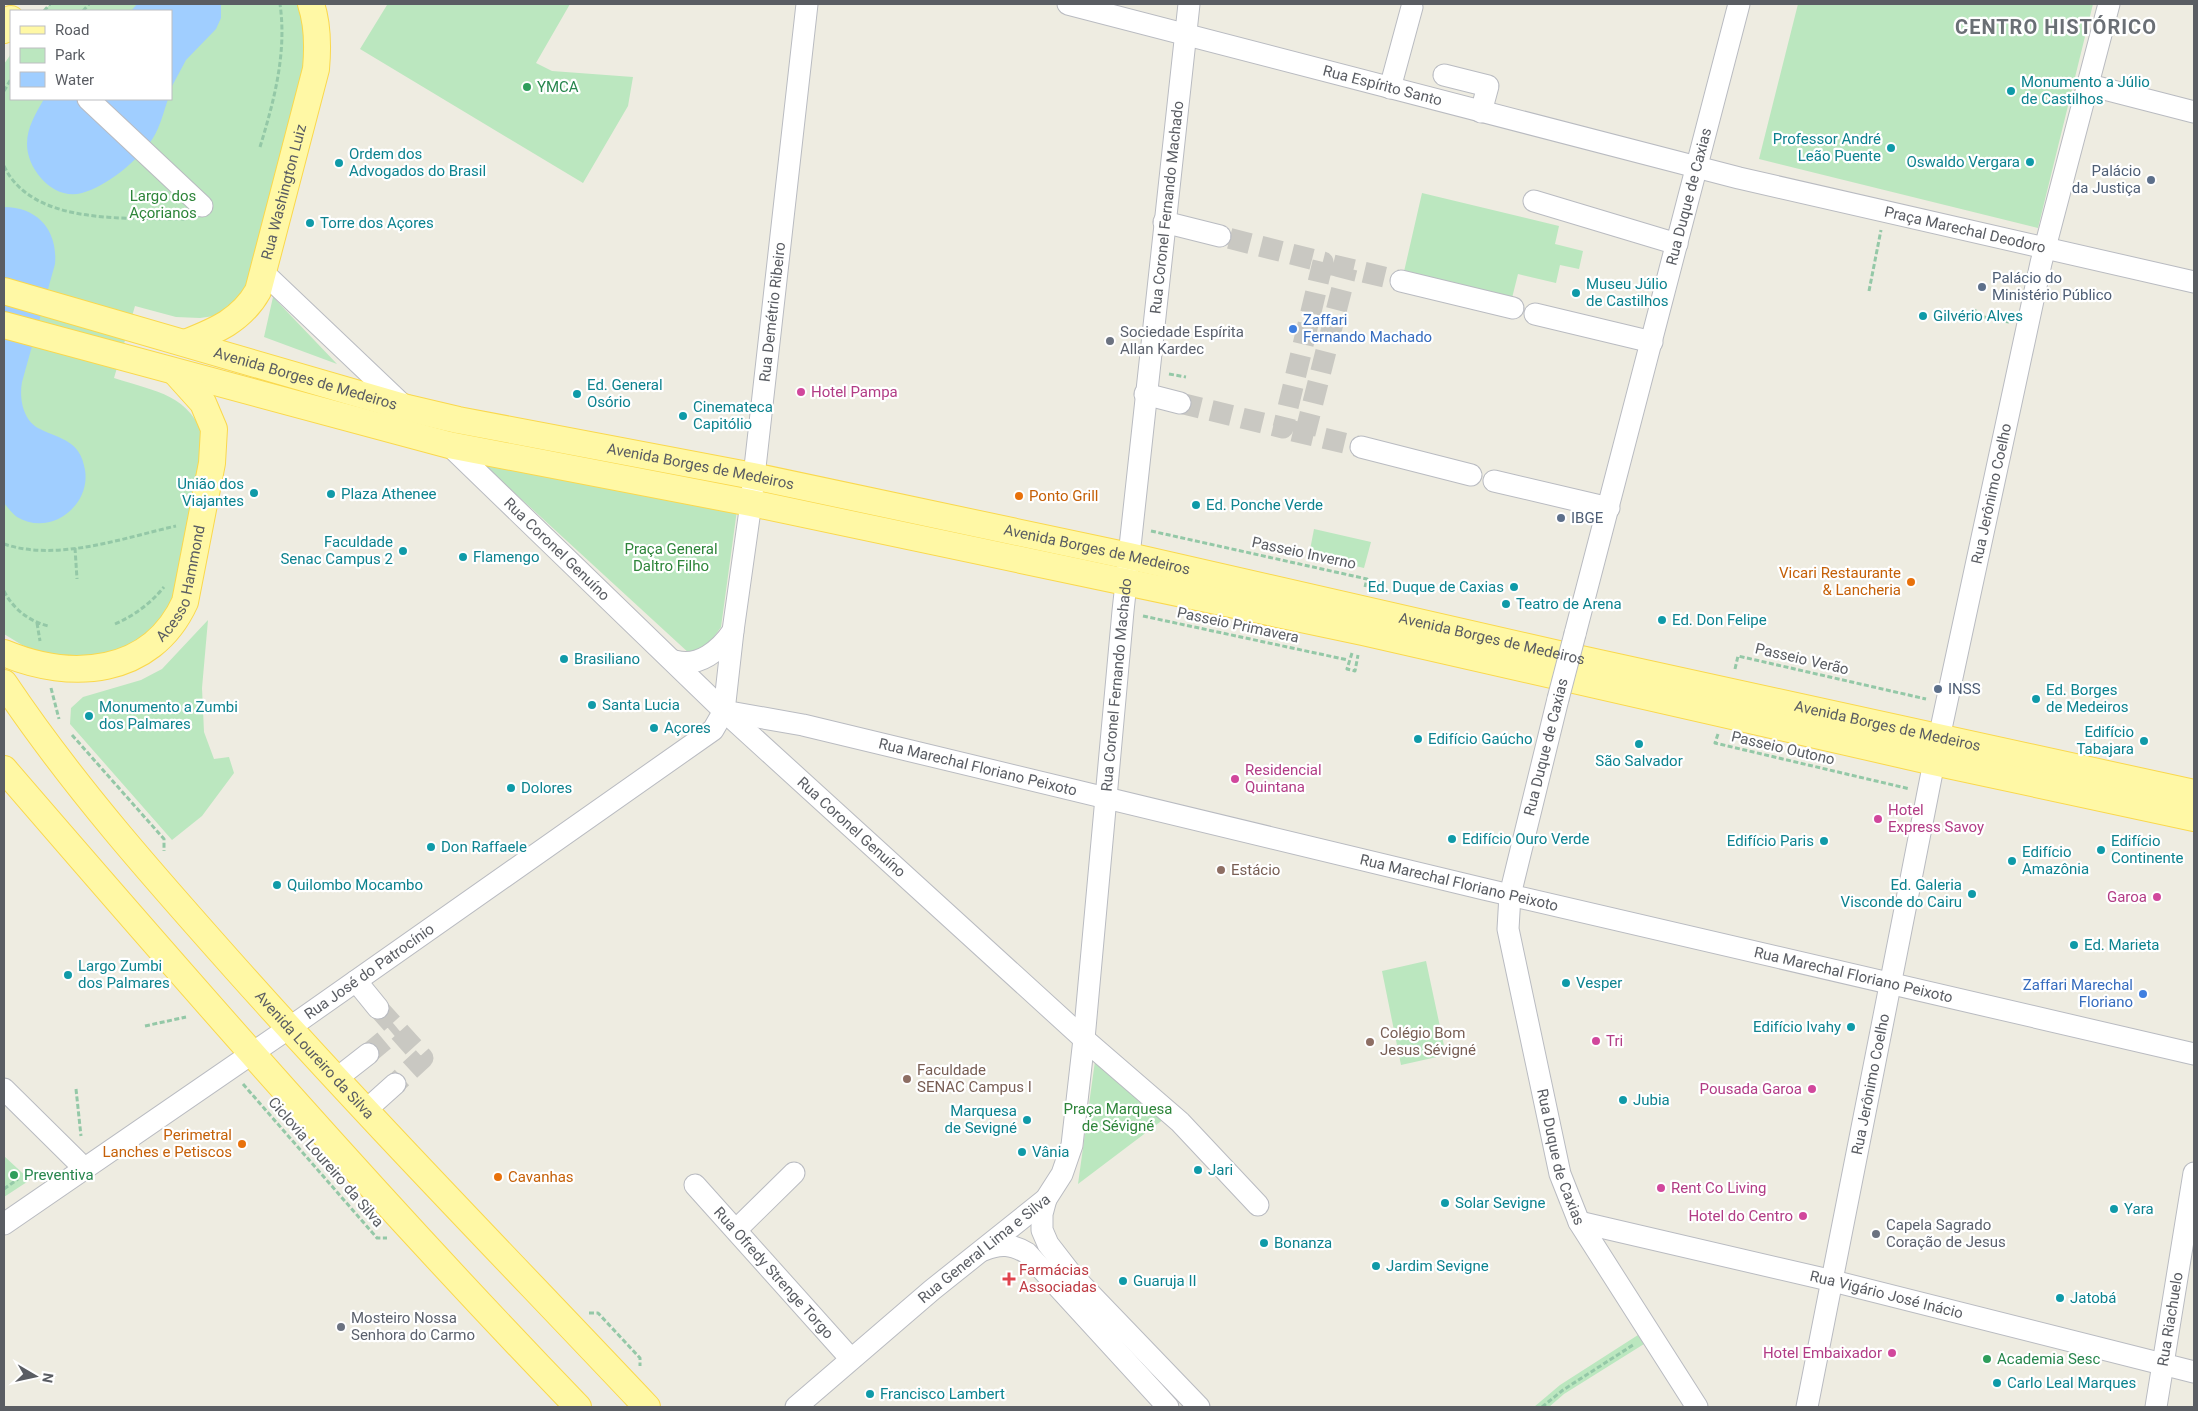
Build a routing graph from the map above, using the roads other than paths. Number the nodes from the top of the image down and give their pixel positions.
1 (807, 4) edge
2 (1068, 4) edge
3 (1189, 4) edge
4 (1738, 4) edge
5 (2109, 4) edge
6 (1412, 7) dead end
7 (315, 8) edge
8 (1186, 34) junction
9 (1444, 74) dead end
10 (2089, 85) junction
11 (1390, 88) junction
12 (89, 100) edge
13 (1481, 112) junction
14 (2194, 112) edge
15 (1696, 167) junction
16 (1534, 202) dead end
17 (196, 212) road end
18 (1164, 222) junction
19 (1220, 236) tunnel mouth
20 (1676, 244) junction
21 (2046, 249) junction
22 (264, 274) junction
23 (1402, 281) tunnel mouth
24 (2194, 282) edge
25 (4, 291) edge
26 (1513, 308) dead end
27 (1535, 314) dead end
28 (4, 325) edge
29 (1652, 342) junction
30 (185, 343) junction
31 (176, 373) junction
32 (1145, 394) junction
33 (1180, 403) tunnel mouth
34 (407, 408) junction
35 (449, 445) junction
36 (1361, 447) tunnel mouth
37 (1471, 475) dead end
38 (753, 476) junction
39 (1494, 481) dead end
40 (751, 503) junction
41 (1609, 508) junction
42 (1129, 556) junction
43 (1126, 582) junction
44 (732, 631) junction
45 (4, 653) edge
46 (675, 661) junction
47 (4, 684) edge
48 (724, 711) junction
49 (1936, 750) junction
50 (4, 769) edge
51 (2194, 793) edge
52 (1105, 798) junction
53 (2194, 818) edge
54 (1510, 895) junction
55 (356, 981) junction
56 (1889, 984) junction
57 (378, 1008) tunnel mouth
58 (289, 1028) junction
59 (1084, 1040) junction
60 (252, 1053) junction
61 (368, 1054) tunnel mouth
62 (2194, 1054) edge
63 (336, 1079) junction
64 (395, 1084) tunnel mouth
65 (4, 1089) edge
66 (366, 1110) junction
67 (84, 1168) junction
68 (794, 1173) dead end
69 (2194, 1173) edge
70 (695, 1185) dead end
71 (1046, 1199) junction
72 (1258, 1204) dead end
73 (1579, 1222) junction
74 (4, 1224) edge
75 (736, 1230) junction
76 (982, 1251) junction
77 (1833, 1281) junction
78 (851, 1359) junction
79 (2164, 1365) junction
80 (2194, 1372) edge
81 (578, 1407) edge
82 (647, 1407) edge
83 (796, 1407) edge
84 (1168, 1407) edge
85 (1199, 1407) edge
86 (1697, 1407) edge
87 (1807, 1407) edge
88 (2156, 1407) edge

1 - 38 street, Rua Demétrio Ribeiro
2 - 8 street, Rua Espírito Santo
3 - 8 street, Rua Coronel Fernando Machado
4 - 15 street, Rua Duque de Caxias
5 - 10 street, Praça Marechal Deodoro
6 - 11 street
7 - 22 main road, Rua Washington Luiz
8 - 11 street, Rua Espírito Santo
8 - 18 street, Rua Coronel Fernando Machado
9 - 13 street
10 - 14 street
10 - 21 street, Praça Marechal Deodoro
11 - 13 street, Rua Espírito Santo
12 - 17 street
13 - 15 street, Rua Espírito Santo
15 - 20 street, Rua Duque de Caxias
15 - 21 street, Praça Marechal Deodoro
16 - 20 street
18 - 19 street
18 - 32 street, Rua Coronel Fernando Machado
20 - 29 street, Rua Duque de Caxias
21 - 24 street
21 - 49 street, Rua Jerônimo Coelho
22 - 30 main road, Rua Washington Luiz
22 - 34 street
23 - 26 street
25 - 30 main road, Avenida Borges de Medeiros
27 - 29 street
28 - 31 main road, Avenida Borges de Medeiros
29 - 41 street, Rua Duque de Caxias
30 - 34 main road, Avenida Borges de Medeiros
31 - 35 main road, Avenida Borges de Medeiros
31 - 45 main road, Acesso Hammond
32 - 33 street
32 - 42 street, Rua Coronel Fernando Machado
34 - 38 main road, Avenida Borges de Medeiros
35 - 40 main road, Avenida Borges de Medeiros
35 - 46 street, Rua Coronel Genuíno
36 - 37 street
38 - 40 street, Rua Demétrio Ribeiro
38 - 42 main road, Avenida Borges de Medeiros
39 - 41 street
40 - 43 main road, Avenida Borges de Medeiros
40 - 44 street, Rua Demétrio Ribeiro
41 - 54 street, Rua Duque de Caxias, bridge
42 - 43 street, Rua Coronel Fernando Machado
42 - 49 main road, Avenida Borges de Medeiros
43 - 49 main road, Avenida Borges de Medeiros
43 - 52 street, Rua Coronel Fernando Machado
44 - 46 street
44 - 48 street, Rua Demétrio Ribeiro
46 - 48 street, Rua Coronel Genuíno
47 - 58 main road, Avenida Loureiro da Silva
48 - 52 street, Rua Marechal Floriano Peixoto
48 - 55 street, Rua José do Patrocínio
48 - 59 street, Rua Coronel Genuíno
49 - 51 main road, Avenida Borges de Medeiros
49 - 53 main road, Avenida Borges de Medeiros
49 - 56 street, Rua Jerônimo Coelho
50 - 60 main road
52 - 54 street, Rua Marechal Floriano Peixoto
52 - 59 street, Rua Coronel Fernando Machado
54 - 56 street, Rua Marechal Floriano Peixoto
54 - 73 street, Rua Duque de Caxias
55 - 57 street
55 - 58 street, Rua José do Patrocínio
56 - 62 street, Rua Marechal Floriano Peixoto
56 - 77 street, Rua Jerônimo Coelho
58 - 60 street, Rua José do Patrocínio
58 - 63 main road, Avenida Loureiro da Silva
59 - 71 street, Rua General Lima e Silva
59 - 72 street, Rua Coronel Genuíno
60 - 67 street, Rua José do Patrocínio
60 - 81 main road
61 - 63 street
63 - 66 main road, Avenida Loureiro da Silva
64 - 66 street
65 - 67 street
66 - 82 main road, Avenida Loureiro da Silva
67 - 74 street, Rua José do Patrocínio
68 - 75 street
69 - 79 street, Rua Riachuelo
70 - 75 street, Rua Ofredy Strenge Torgo
71 - 76 street, Rua General Lima e Silva
71 - 85 street
73 - 77 street, Rua Vigário José Inácio
73 - 86 street, Rua Duque de Caxias
75 - 78 street, Rua Ofredy Strenge Torgo
76 - 78 street, Rua General Lima e Silva
76 - 84 street
77 - 79 street, Rua Vigário José Inácio
77 - 87 street, Rua Jerônimo Coelho
78 - 83 street, Rua General Lima e Silva
79 - 80 street, Rua Vigário José Inácio
79 - 88 street, Rua Riachuelo

